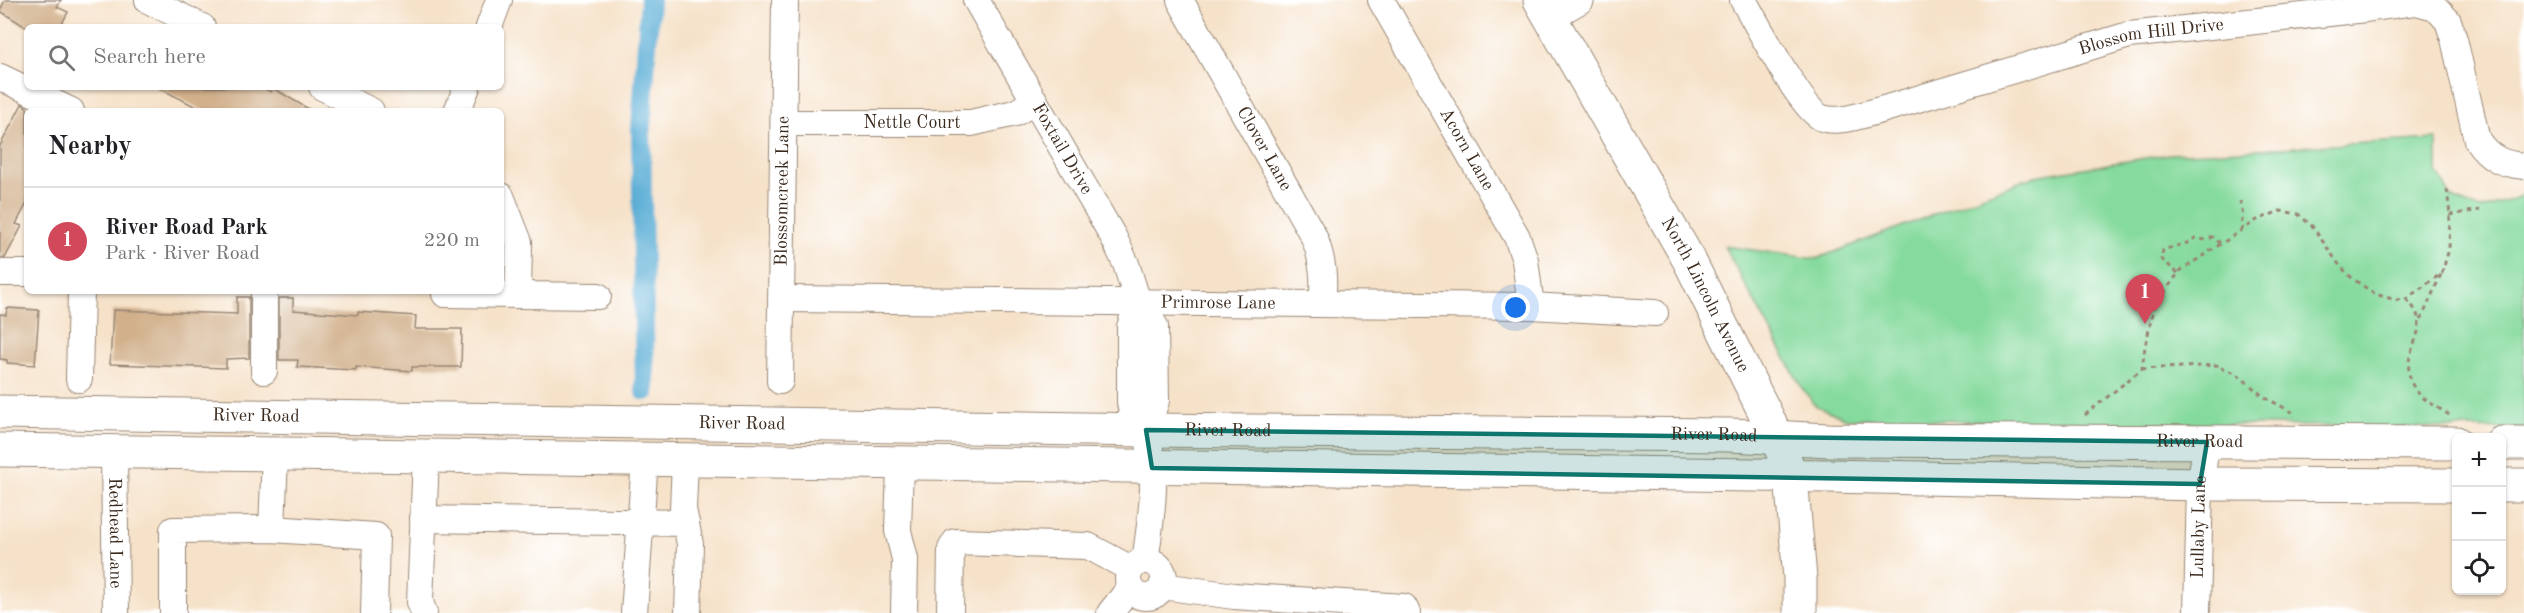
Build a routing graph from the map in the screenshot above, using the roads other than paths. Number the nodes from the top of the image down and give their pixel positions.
1 (148, 0) edge
2 (499, 0) edge
3 (785, 0) edge
4 (976, 0) edge
5 (1180, 0) edge
6 (1381, 0) edge
7 (1581, 0) edge
8 (1743, 0) edge
9 (1545, 9) edge
10 (196, 24) edge
11 (490, 24) edge
12 (0, 77) edge
13 (24, 89) edge
14 (27, 90) edge
15 (328, 90) edge
16 (466, 90) edge
17 (1035, 101) junction
18 (64, 108) edge
19 (364, 108) edge
20 (458, 108) edge
21 (784, 123) junction
22 (2524, 166) edge
23 (504, 203) edge
24 (0, 273) edge
25 (24, 273) edge
26 (81, 294) edge
27 (264, 294) edge
28 (445, 294) dead end
29 (518, 295) junction
30 (598, 296) dead end
31 (782, 299) junction
32 (1138, 302) junction
33 (1322, 304) junction
34 (1531, 306) junction
35 (1655, 313) dead end
36 (1129, 364) junction
37 (1156, 365) junction
38 (264, 371) dead end
39 (79, 379) dead end
40 (780, 381) dead end
41 (0, 412) edge
42 (1146, 430) junction
43 (2456, 432) edge
44 (1778, 439) junction
45 (2207, 442) junction
46 (2506, 443) edge
47 (2524, 443) edge
48 (0, 450) edge
49 (114, 452) junction
50 (275, 455) junction
51 (426, 457) junction
52 (645, 460) junction
53 (685, 461) junction
54 (900, 464) junction
55 (1152, 468) junction
56 (1791, 477) junction
57 (2200, 484) junction
58 (2452, 485) edge
59 (2506, 485) edge
60 (2524, 485) edge
61 (423, 519) junction
62 (640, 522) junction
63 (686, 523) junction
64 (272, 530) junction
65 (1135, 572) junction
66 (1233, 604) edge
67 (1405, 610) edge
68 (116, 613) edge
69 (174, 613) edge
70 (374, 613) edge
71 (424, 613) edge
72 (634, 613) edge
73 (688, 613) edge
74 (904, 613) edge
75 (950, 613) edge
76 (1110, 613) edge
77 (1800, 613) edge
78 (2197, 613) edge

1 - 10 street
2 - 11 street
3 - 21 street, Blossomcreek Lane
4 - 17 street, Foxtail Drive
5 - 33 street, Clover Lane
6 - 34 street, Acorn Lane
7 - 9 street
8 - 22 street, Blossom Hill Drive
9 - 44 main road, North Lincoln Avenue
12 - 13 street
14 - 18 street
15 - 19 street
16 - 20 street
17 - 21 street, Nettle Court
17 - 32 street, Foxtail Drive
21 - 31 street, Blossomcreek Lane
23 - 29 street
24 - 25 street
26 - 39 street
27 - 38 street
28 - 29 street
29 - 30 street
31 - 32 street, Primrose Lane
31 - 40 street, Blossomcreek Lane
32 - 33 street, Primrose Lane
32 - 36 street
32 - 37 street, Foxtail Drive
33 - 34 street, Primrose Lane
34 - 35 street, Primrose Lane
36 - 37 street
36 - 42 street
37 - 42 street, Foxtail Drive
41 - 42 main road, River Road
42 - 44 main road, River Road
42 - 55 street
43 - 45 main road, River Road
44 - 45 main road, River Road
44 - 56 main road, North Lincoln Avenue
45 - 57 street, Lullaby Lane
46 - 47 main road
48 - 49 main road
49 - 50 main road
49 - 68 street, Redhead Lane
50 - 51 main road
50 - 64 street
51 - 52 main road
51 - 61 street
52 - 53 main road
52 - 62 street
53 - 54 main road
53 - 63 street
54 - 55 main road
54 - 74 street
55 - 56 main road
55 - 65 street
56 - 57 main road
56 - 77 main road, North Lincoln Avenue
57 - 58 main road
57 - 78 street, Lullaby Lane
59 - 60 main road
61 - 62 street
61 - 71 street
62 - 63 street
62 - 72 street
63 - 73 street
64 - 69 street
64 - 70 street
65 - 66 street
65 - 75 street
65 - 76 street
66 - 67 street

